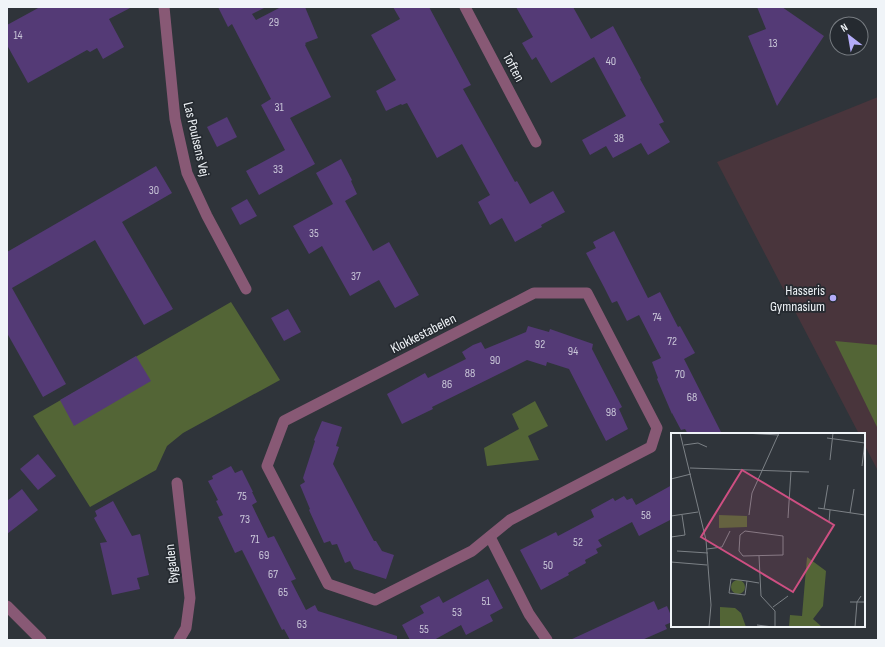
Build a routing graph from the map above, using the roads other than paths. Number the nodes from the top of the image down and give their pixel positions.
1 (164, 7) edge
2 (465, 7) edge
3 (536, 142) dead end
4 (246, 289) dead end
5 (177, 483) dead end
6 (490, 537) junction
7 (7, 606) edge
8 (40, 640) edge
9 (179, 640) edge
10 (547, 640) edge

1 - 4 street, Las Poulsens Vej
2 - 3 street, Toften
5 - 9 street, Bygaden
6 - 6 street, Klokkestabelen
6 - 10 street
7 - 8 street

